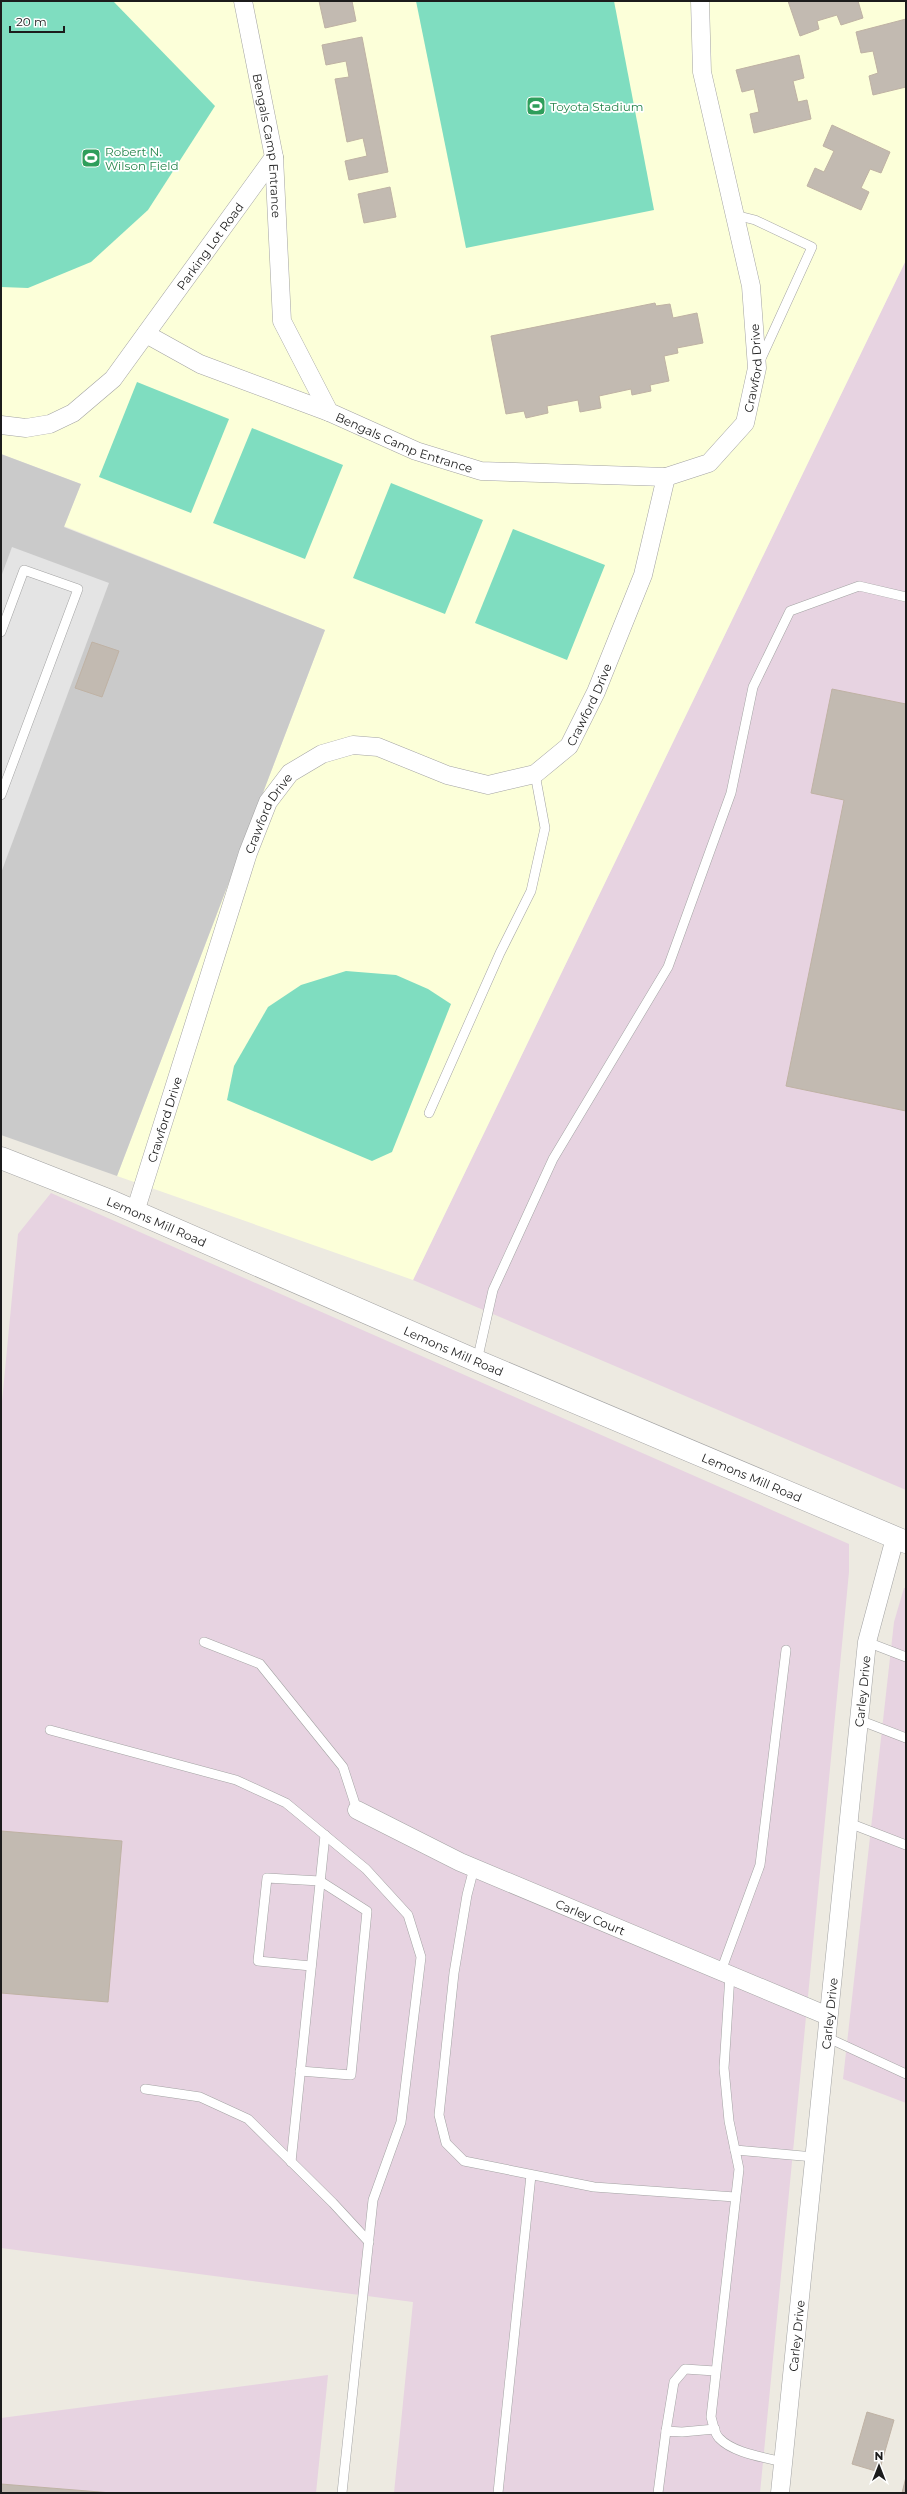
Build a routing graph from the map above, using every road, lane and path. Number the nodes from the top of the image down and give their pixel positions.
1 (243, 1) edge
2 (700, 1) edge
3 (274, 157) junction
4 (735, 215) junction
5 (146, 334) junction
6 (757, 368) junction
7 (329, 412) junction
8 (1, 426) edge
9 (666, 477) junction
10 (906, 597) edge
11 (1, 632) edge
12 (535, 774) junction
13 (1, 795) edge
14 (429, 1113) dead end
15 (1, 1158) edge
16 (135, 1212) junction
17 (477, 1361) junction
18 (901, 1540) edge
19 (204, 1642) dead end
20 (867, 1642) junction
21 (786, 1650) dead end
22 (906, 1657) edge
23 (859, 1720) junction
24 (50, 1730) dead end
25 (906, 1738) edge
26 (357, 1810) joint
27 (849, 1822) junction
28 (325, 1835) junction
29 (906, 1845) edge
30 (474, 1868) junction
31 (320, 1881) junction
32 (311, 1966) junction
33 (725, 1973) junction
34 (828, 2016) junction
35 (826, 2037) junction
36 (300, 2070) junction
37 (906, 2074) edge
38 (145, 2090) dead end
39 (735, 2150) junction
40 (814, 2157) junction
41 (291, 2162) junction
42 (530, 2175) junction
43 (736, 2197) junction
44 (368, 2242) junction
45 (715, 2371) junction
46 (715, 2429) junction
47 (666, 2431) junction
48 (783, 2462) junction
49 (342, 2493) edge
50 (498, 2493) edge
51 (658, 2493) edge
52 (780, 2493) edge

1 - 3 street, Bengals Camp Entrance
2 - 4 street, Crawford Drive
3 - 5 street, Parking Lot Road
3 - 7 street, Bengals Camp Entrance
4 - 6 street, Crawford Drive
4 - 6 lane
5 - 7 street
5 - 8 street, Parking Lot Road
6 - 9 street, Crawford Drive
7 - 9 street, Bengals Camp Entrance
9 - 12 street, Crawford Drive
10 - 17 lane
11 - 13 lane
12 - 14 lane
12 - 16 street, Crawford Drive
15 - 16 street, Lemons Mill Road
16 - 17 street, Lemons Mill Road
17 - 18 street, Lemons Mill Road
18 - 20 street, Carley Drive
19 - 26 lane
20 - 22 lane
20 - 23 street, Carley Drive
21 - 33 lane
23 - 25 lane
23 - 27 street, Carley Drive
24 - 28 lane
26 - 30 street, Carley Court
27 - 29 lane
27 - 34 street, Carley Drive
28 - 31 lane
28 - 44 lane
30 - 33 street, Carley Court
30 - 42 lane
31 - 32 lane
31 - 32 lane
31 - 36 lane
32 - 36 lane
33 - 34 street, Carley Court
33 - 39 lane
34 - 35 street, Carley Drive
35 - 37 lane
35 - 40 street, Carley Drive
36 - 41 lane
38 - 41 lane
39 - 40 lane
39 - 43 lane
40 - 48 street, Carley Drive
41 - 44 lane
42 - 43 lane
42 - 50 lane
43 - 45 lane
44 - 49 lane
45 - 46 lane
45 - 47 lane
46 - 47 lane
46 - 48 lane
47 - 51 lane
48 - 52 street, Carley Drive

